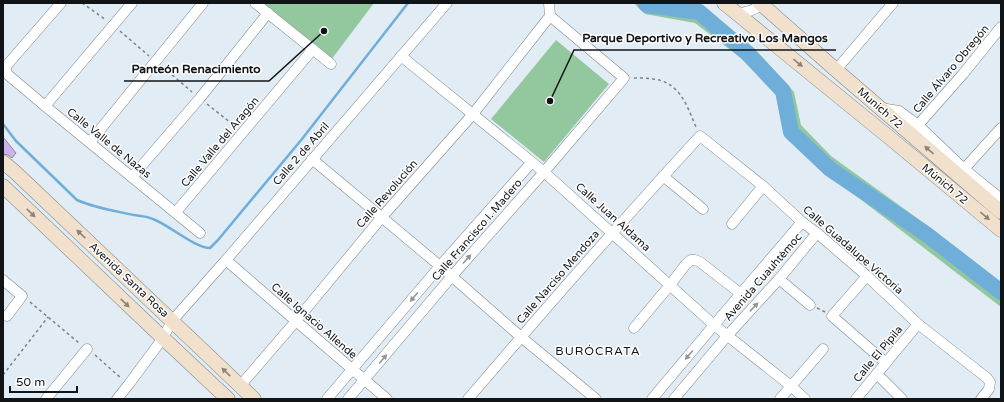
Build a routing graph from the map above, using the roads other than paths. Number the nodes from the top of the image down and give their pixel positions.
1 (61, 3) edge
2 (132, 3) edge
3 (203, 3) edge
4 (255, 3) edge
5 (447, 3) edge
6 (549, 3) edge
7 (724, 3) edge
8 (762, 3) edge
9 (894, 3) edge
10 (268, 13) junction
11 (737, 13) junction
12 (550, 16) junction
13 (1001, 27) edge
14 (313, 49) junction
15 (401, 56) junction
16 (331, 64) dead end
17 (836, 70) junction
18 (45, 106) junction
19 (880, 108) junction
20 (473, 114) junction
21 (918, 125) junction
22 (1001, 128) edge
23 (700, 136) joint
24 (890, 138) joint
25 (90, 142) junction
26 (312, 159) junction
27 (3, 162) edge
28 (532, 162) junction
29 (964, 169) junction
30 (544, 172) junction
31 (16, 173) junction
32 (663, 176) junction
33 (132, 177) junction
34 (763, 186) junction
35 (3, 187) edge
36 (1001, 199) edge
37 (702, 209) dead end
38 (176, 212) junction
39 (1001, 212) edge
40 (382, 217) junction
41 (802, 222) junction
42 (732, 224) dead end
43 (1001, 230) edge
44 (200, 233) dead end
45 (612, 233) junction
46 (817, 233) junction
47 (226, 260) junction
48 (440, 266) junction
49 (452, 276) junction
50 (866, 276) junction
51 (779, 279) junction
52 (3, 280) edge
53 (670, 285) junction
54 (741, 294) junction
55 (810, 304) road end
56 (6, 316) dead end
57 (172, 321) junction
58 (296, 321) junction
59 (918, 324) junction
60 (714, 325) junction
61 (634, 328) dead end
62 (727, 336) junction
63 (521, 337) junction
64 (163, 338) junction
65 (87, 349) road end
66 (823, 349) dead end
67 (886, 363) junction
68 (353, 370) junction
69 (877, 374) junction
70 (365, 380) junction
71 (240, 386) junction
72 (791, 386) junction
73 (123, 392) edge
74 (46, 399) edge
75 (131, 399) edge
76 (228, 399) edge
77 (254, 399) edge
78 (327, 399) edge
79 (348, 399) edge
80 (387, 399) edge
81 (468, 399) edge
82 (596, 399) edge
83 (652, 399) edge
84 (674, 399) edge
85 (780, 399) edge
86 (806, 399) edge
87 (856, 399) edge
88 (902, 399) edge
89 (980, 399) edge

1 - 18 street, Calle Valle de Nazas
2 - 18 street
3 - 25 street
4 - 10 street
5 - 15 street, Calle 2 de Abril
6 - 12 street
7 - 11 main road, Munich 72
8 - 11 street
8 - 17 main road, Munich 72
9 - 17 street
10 - 14 street
10 - 33 street
11 -> 24 main road, Munich 72
12 - 20 street, Calle Revolución
12 - 30 street, Calle Francisco I. Madero
13 - 21 street, Calle Álvaro Obregón
14 - 16 street
14 - 38 street, Calle Valle del Aragón
15 - 20 street, Calle Juan Aldama
15 - 26 street, Calle 2 de Abril
17 - 19 main road, Munich 72
18 - 25 street, Calle Valle de Nazas
19 - 21 street
39 -> 19 main road, Munich 72
20 - 28 street, Calle Juan Aldama
20 - 40 street, Calle Revolución
21 - 29 street
22 - 29 street
23 - 32 street, Calle Narciso Mendoza
23 - 34 street, Calle Guadalupe Victoria
24 -> 43 main road, Múnich 72
25 - 33 street, Calle Valle de Nazas
26 - 40 street
26 - 47 street, Calle 2 de Abril
27 - 31 main road, Avenida Santa Rosa
28 - 30 street, Calle Juan Aldama
28 - 48 street, Calle Francisco I. Madero
29 - 36 street
30 - 45 street, Calle Juan Aldama
49 -> 30 street, Calle Francisco I. Madero
31 - 35 street
57 -> 31 main road, Avenida Santa Rosa
32 - 37 street
32 - 45 street, Calle Narciso Mendoza
33 - 38 street, Calle Valle de Nazas
34 - 41 street, Calle Guadalupe Victoria
34 - 42 street
35 -> 64 main road, Avenida Santa Rosa
38 - 44 street, Calle Valle de Nazas
40 - 48 street
40 - 58 street, Calle Revolución
41 - 46 street, Calle Guadalupe Victoria
41 - 54 street, Avenida Cuauhtèmoc
45 - 53 street, Calle Juan Aldama
45 - 63 street, Calle Narciso Mendoza
46 - 50 street, Calle Guadalupe Victoria
46 - 51 street, Avenida Cuauhtèmoc
47 - 57 street, Calle 2 de Abril
47 - 58 street, Calle Ignacio Allende
48 - 49 street
48 -> 68 street, Calle Francisco I. Madero
49 - 63 street
70 -> 49 street, Calle Francisco I. Madero
50 - 59 street, Calle Guadalupe Victoria
50 - 67 street
51 - 55 street
62 -> 51 street, Avenida Cuauhtèmoc
52 - 56 street
53 - 54 street
53 - 60 street, Calle Juan Aldama
53 - 61 street
54 - 60 street, Avenida Cuauhtèmoc
57 - 64 street, Calle 2 de Abril
71 -> 57 main road, Avenida Santa Rosa
58 - 68 street, Calle Ignacio Allende
58 - 71 street, Calle Revolución
59 - 67 street, Calle El Pipila
59 - 89 street, Calle Guadalupe Victoria
60 - 62 street, Calle Juan Aldama
60 -> 83 street, Avenida Cuauhtèmoc
62 - 72 street, Calle Juan Aldama
62 - 84 street, Avenida Cuauhtèmoc
63 - 81 street, Calle Narciso Mendoza
63 - 82 street
64 - 73 street, Calle 2 de Abril
64 - 76 main road, Avenida Santa Rosa
65 - 74 street
66 - 72 street
67 - 69 street, Calle El Pipila
68 - 70 street, Calle Ignacio Allende
68 - 78 street, Calle Francisco I. Madero
69 - 87 street, Calle El Pipila
69 - 88 street
70 - 79 street, Calle Francisco I. Madero
70 - 80 street, Calle Ignacio Allende
71 - 77 main road, Avenida Santa Rosa
72 - 85 street
72 - 86 street, Calle Juan Aldama
73 - 75 street

